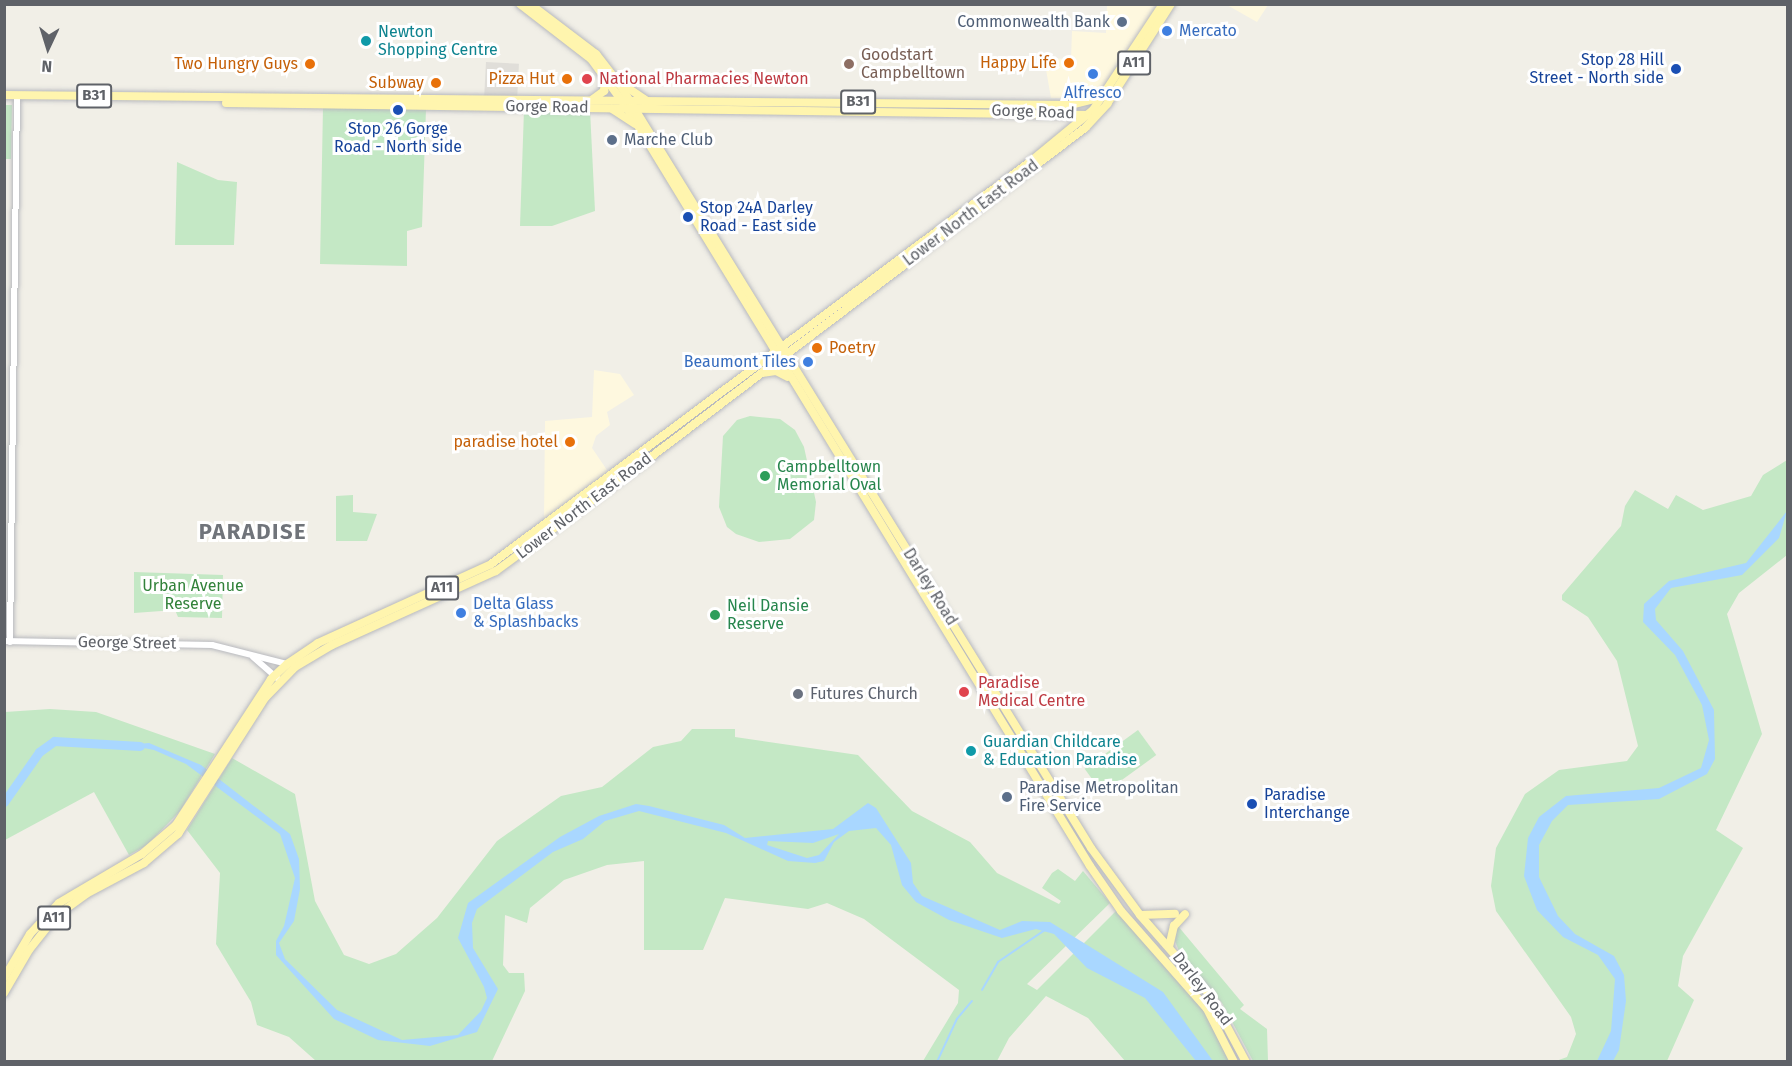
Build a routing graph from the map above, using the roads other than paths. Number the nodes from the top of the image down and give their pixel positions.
1 (520, 4) edge
2 (530, 4) edge
3 (1163, 4) edge
4 (1171, 4) edge
5 (605, 78) junction
6 (616, 80) junction
7 (4, 95) edge
8 (1104, 97) junction
9 (17, 98) junction
10 (428, 98) junction
11 (4, 100) edge
12 (589, 100) junction
13 (621, 100) junction
14 (647, 101) junction
15 (387, 102) junction
16 (484, 102) junction
17 (436, 105) junction
18 (1070, 105) junction
19 (631, 106) junction
20 (611, 108) junction
21 (665, 109) junction
22 (1091, 117) junction
23 (638, 126) junction
24 (650, 130) junction
25 (769, 328) junction
26 (765, 336) junction
27 (800, 338) junction
28 (780, 353) junction
29 (758, 364) junction
30 (797, 373) junction
31 (758, 375) junction
32 (792, 382) junction
33 (501, 557) junction
34 (496, 571) junction
35 (7, 642) edge
36 (248, 654) junction
37 (287, 664) junction
38 (277, 678) junction
39 (200, 798) junction
40 (1175, 914) dead end
41 (1185, 914) dead end
42 (1140, 915) junction
43 (1169, 947) junction
44 (4, 978) edge
45 (4, 993) edge
46 (1234, 1062) edge
47 (1246, 1062) edge

1 - 5 main road
2 - 6 main road
3 - 8 main road, Lower North East Road / A11
4 - 22 main road, Lower North East Road / A11
5 - 12 main road
5 - 13 main road
6 - 14 main road
6 - 19 main road
7 - 9 main road, Gorge Road / B31
8 - 18 main road, Gorge Road / B31
8 - 22 main road, Lower North East Road / A11
9 - 11 main road, Gorge Road / B31
9 - 15 main road, Gorge Road / B31
9 - 35 street
10 - 15 main road, Gorge Road / B31
10 - 16 main road, Gorge Road / B31
10 - 17 main road
12 - 13 main road, Gorge Road / B31
12 - 16 main road, Gorge Road / B31
13 - 19 main road, Gorge Road / B31
14 - 18 main road, Gorge Road / B31
14 - 19 main road, Gorge Road / B31
15 - 17 main road, Gorge Road / B31
16 - 17 main road, Gorge Road / B31
16 - 20 main road, Gorge Road / B31
18 - 22 main road, Gorge Road / B31
19 - 20 main road, Gorge Road / B31
19 - 21 main road, Gorge Road / B31
19 - 23 main road, Darley Road
19 - 24 main road, Darley Road
20 - 23 main road
21 - 22 main road, Gorge Road / B31
21 - 24 main road
22 - 27 main road, Lower North East Road / A11
23 - 26 main road, Darley Road
24 - 25 main road, Darley Road
25 - 27 main road
25 - 28 main road, Darley Road
26 - 28 main road, Darley Road
26 - 29 main road
27 - 28 main road, Lower North East Road / A11
27 - 30 main road
28 - 29 main road, Lower North East Road / A11
28 - 30 main road, Darley Road
28 - 31 main road, Lower North East Road / A11
28 - 32 main road, Darley Road
29 - 33 main road, Lower North East Road / A11
30 - 42 main road, Darley Road
31 - 32 main road
31 - 34 main road, Lower North East Road / A11
32 - 46 main road, Darley Road
33 - 34 main road
33 - 37 main road, Lower North East Road / A11
34 - 38 main road, Lower North East Road / A11
35 - 36 street, George Street
36 - 37 street, George Street
36 - 38 street, George Street
37 - 38 main road, Lower North East Road / A11
38 - 39 main road, Lower North East Road / A11
39 - 44 main road, Lower North East Road / A11
39 - 45 main road, Lower North East Road / A11
40 - 42 main road
41 - 43 main road
42 - 43 main road, Darley Road
43 - 47 main road, Darley Road

